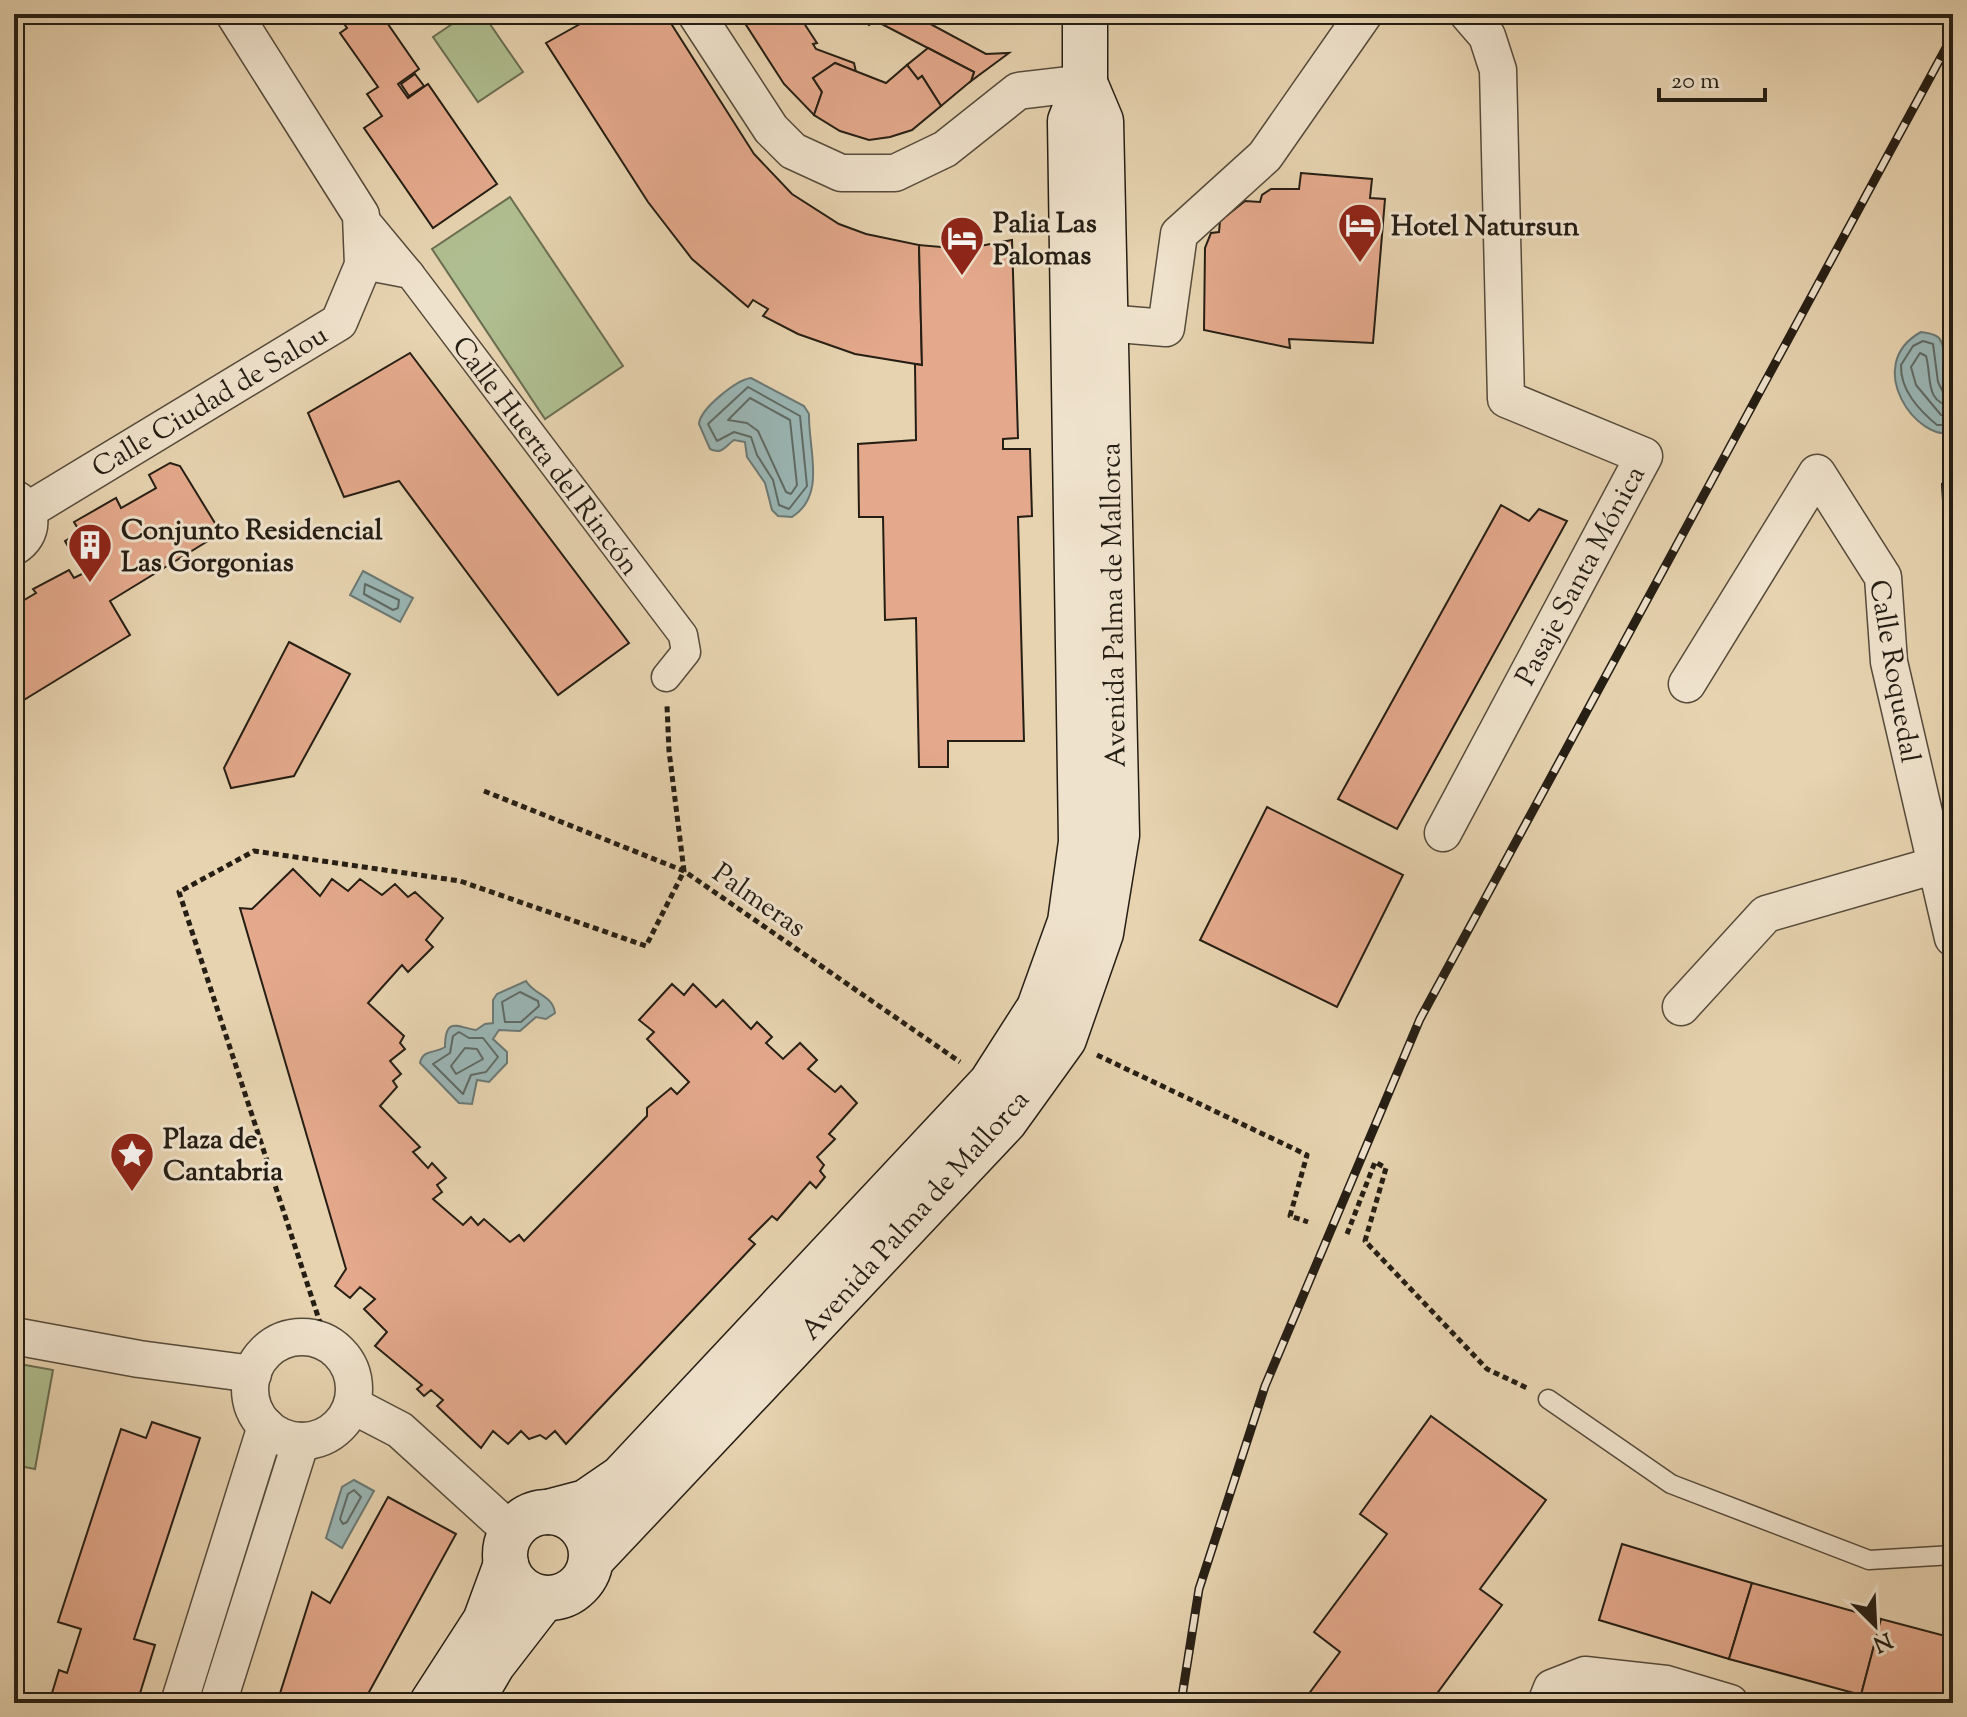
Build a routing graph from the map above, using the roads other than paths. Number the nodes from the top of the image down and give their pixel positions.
1 (234, 14) edge
2 (696, 14) edge
3 (1085, 14) edge
4 (1364, 14) edge
5 (1468, 14) edge
6 (1085, 83) junction
7 (361, 215) junction
8 (363, 265) junction
9 (410, 274) junction
10 (1088, 325) junction
11 (21, 504) edge
12 (14, 547) edge
13 (666, 677) road end
14 (1687, 684) dead end
15 (1443, 833) dead end
16 (1936, 865) junction
17 (1953, 938) edge
18 (1681, 1007) dead end
19 (14, 1336) edge
20 (253, 1374) junction
21 (1548, 1399) road end
22 (352, 1405) junction
23 (266, 1426) junction
24 (301, 1441) junction
25 (522, 1536) junction
26 (1953, 1555) edge
27 (591, 1560) junction
28 (544, 1598) junction
29 (179, 1703) edge
30 (218, 1703) edge
31 (432, 1703) edge
32 (470, 1703) edge
33 (1546, 1703) edge
34 (1730, 1703) edge

1 - 7 street, Calle Ciudad de Salou
2 - 6 street
3 - 6 main road
4 - 10 street
5 - 15 street, Pasaje Santa Mónica
6 - 10 main road
7 - 8 street, Calle Ciudad de Salou
7 - 9 street, Calle Huerta del Rincón
8 - 9 street
8 - 11 street, Calle Ciudad de Salou
9 - 13 street, Calle Huerta del Rincón
10 - 25 main road, Avenida Palma de Mallorca
10 - 27 main road, Avenida Palma de Mallorca
11 - 12 street
14 - 16 street, Calle Roquedal
16 - 17 street, Calle Roquedal
16 - 18 street
19 - 20 street
20 - 22 street
20 - 23 street
21 - 26 lane
22 - 24 street
22 - 25 street
23 - 24 street
23 - 29 street
24 - 30 street
25 - 27 main road
25 - 28 main road
25 - 31 main road
27 - 28 main road
28 - 32 main road
33 - 34 street

